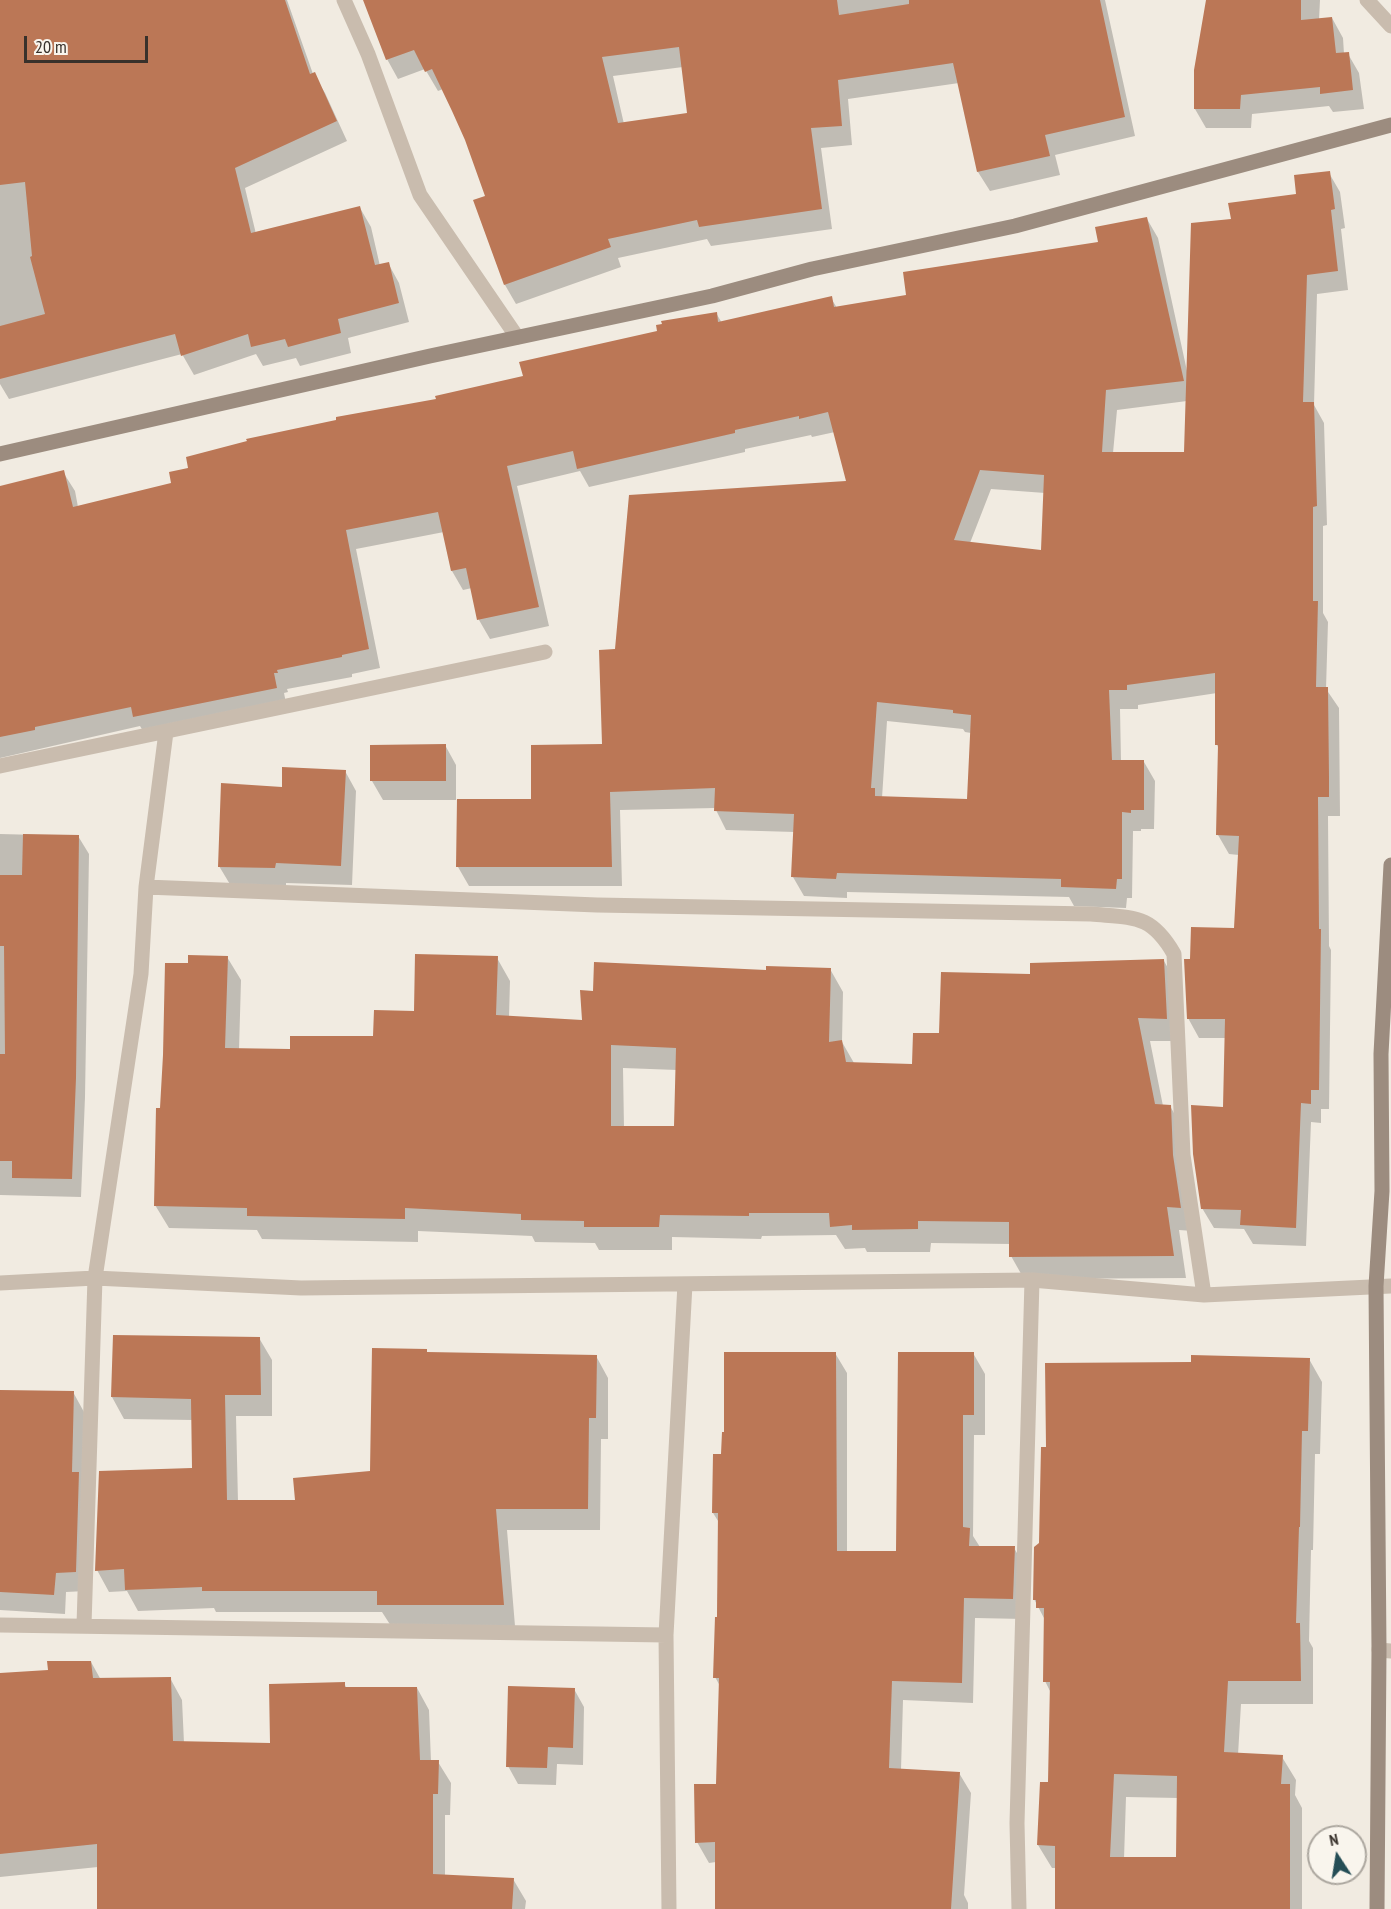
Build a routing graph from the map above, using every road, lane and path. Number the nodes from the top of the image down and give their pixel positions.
1 (344, 0) edge
2 (1367, 0) edge
3 (1391, 26) edge
4 (1391, 125) edge
5 (517, 337) junction
6 (0, 454) edge
7 (545, 652) dead end
8 (166, 732) junction
9 (0, 766) edge
10 (1391, 865) edge
11 (146, 887) junction
12 (95, 1278) junction
13 (1032, 1280) junction
14 (0, 1283) edge
15 (685, 1284) junction
16 (1384, 1286) edge
17 (1204, 1295) junction
18 (0, 1625) edge
19 (84, 1625) junction
20 (666, 1635) junction
21 (1385, 1650) edge
22 (669, 1909) edge
23 (1019, 1909) edge
24 (1377, 1909) edge

1 - 5 street
2 - 3 street
4 - 5 street
5 - 6 street
7 - 8 street
8 - 9 street
8 - 11 street
10 - 16 street
11 - 12 street
11 - 17 street
12 - 14 street
12 - 15 street
12 - 19 street
13 - 15 street
13 - 17 street
13 - 23 street
15 - 20 street
16 - 17 street
16 - 21 street
18 - 19 street
19 - 20 street
20 - 22 street
21 - 24 street

